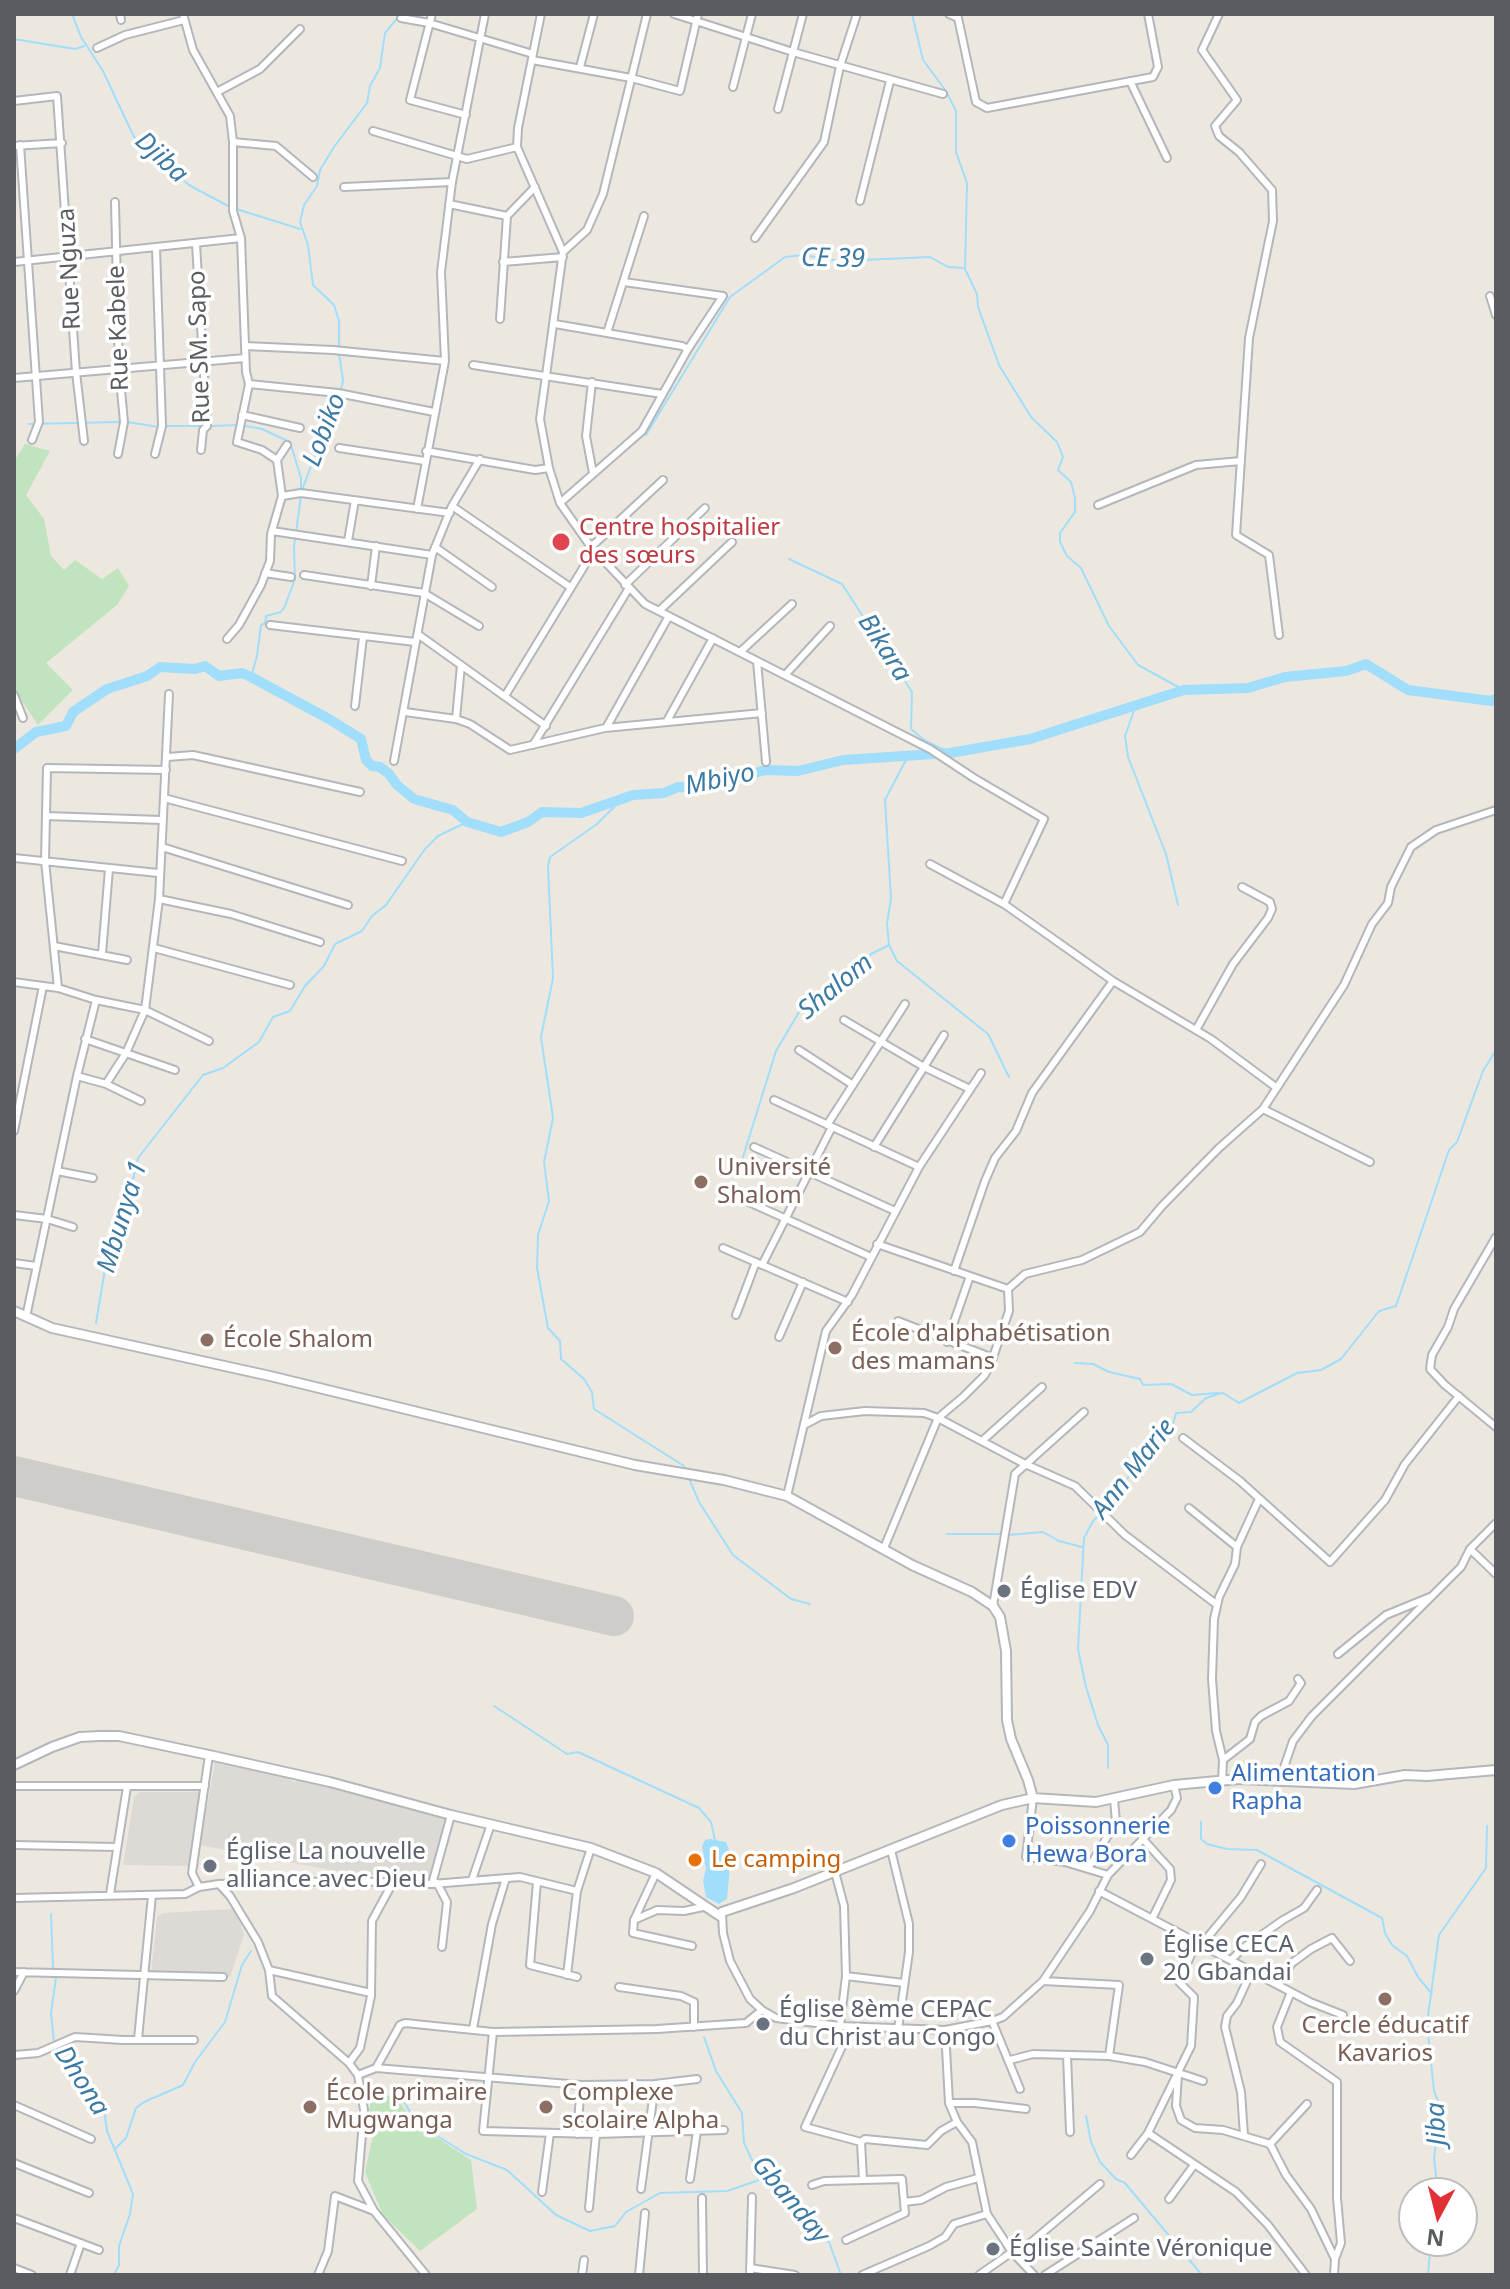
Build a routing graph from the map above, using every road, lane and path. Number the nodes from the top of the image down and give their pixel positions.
1 (432, 14) edge
2 (485, 14) edge
3 (541, 14) edge
4 (594, 14) edge
5 (647, 14) edge
6 (674, 14) edge
7 (752, 14) edge
8 (803, 14) edge
9 (857, 14) edge
10 (949, 14) edge
11 (1148, 14) edge
12 (1219, 14) edge
13 (183, 17) edge
14 (697, 17) edge
15 (401, 18) dead end
16 (429, 23) junction
17 (300, 29) dead end
18 (746, 37) junction
19 (481, 39) junction
20 (97, 48) dead end
21 (793, 52) junction
22 (532, 57) junction
23 (840, 66) junction
24 (580, 67) junction
25 (631, 78) junction
26 (890, 81) junction
27 (1130, 81) junction
28 (733, 87) dead end
29 (217, 92) junction
30 (943, 94) dead end
31 (14, 101) edge
32 (778, 109) dead end
33 (466, 115) junction
34 (373, 131) dead end
35 (233, 142) junction
36 (62, 143) junction
37 (17, 146) edge
38 (517, 147) junction
39 (458, 156) junction
40 (1167, 158) dead end
41 (313, 177) dead end
42 (452, 182) junction
43 (344, 187) dead end
44 (535, 187) junction
45 (860, 201) dead end
46 (115, 202) dead end
47 (449, 204) junction
48 (507, 216) junction
49 (644, 216) dead end
50 (241, 238) junction
51 (755, 238) dead end
52 (196, 244) junction
53 (156, 248) junction
54 (117, 253) junction
55 (563, 254) junction
56 (70, 257) junction
57 (29, 260) junction
58 (14, 262) edge
59 (503, 262) junction
60 (624, 282) junction
61 (1490, 296) dead end
62 (1496, 315) edge
63 (500, 319) dead end
64 (555, 324) junction
65 (607, 333) junction
66 (245, 346) junction
67 (689, 349) junction
68 (245, 358) junction
69 (204, 361) junction
70 (445, 361) junction
71 (159, 365) junction
72 (473, 365) dead end
73 (119, 369) junction
74 (76, 372) junction
75 (545, 374) junction
76 (34, 376) junction
77 (14, 378) edge
78 (592, 382) junction
79 (249, 384) junction
80 (662, 394) junction
81 (434, 412) junction
82 (242, 415) junction
83 (300, 428) dead end
84 (32, 440) dead end
85 (84, 441) dead end
86 (287, 445) dead end
87 (339, 448) dead end
88 (201, 450) dead end
89 (426, 451) junction
90 (118, 454) dead end
91 (155, 454) dead end
92 (480, 459) junction
93 (277, 460) junction
94 (425, 461) junction
95 (1241, 461) junction
96 (549, 468) junction
97 (593, 473) junction
98 (663, 480) dead end
99 (282, 496) junction
100 (355, 500) junction
101 (560, 503) junction
102 (1098, 505) dead end
103 (705, 508) dead end
104 (417, 509) junction
105 (451, 510) junction
106 (272, 531) junction
107 (348, 541) junction
108 (732, 542) dead end
109 (376, 546) junction
110 (592, 548) junction
111 (433, 551) junction
112 (265, 573) junction
113 (304, 575) dead end
114 (291, 577) dead end
115 (371, 586) junction
116 (627, 586) junction
117 (492, 587) dead end
118 (570, 587) junction
119 (424, 593) junction
120 (792, 604) dead end
121 (659, 611) junction
122 (669, 616) junction
123 (270, 625) dead end
124 (479, 626) dead end
125 (830, 626) dead end
126 (1279, 635) dead end
127 (363, 637) junction
128 (713, 638) junction
129 (227, 639) dead end
130 (417, 639) junction
131 (740, 652) junction
132 (757, 661) junction
133 (461, 665) junction
134 (785, 675) junction
135 (169, 694) dead end
136 (14, 695) edge
137 (505, 696) junction
138 (355, 706) dead end
139 (405, 712) junction
140 (762, 713) junction
141 (23, 718) dead end
142 (456, 719) junction
143 (667, 721) junction
144 (546, 726) junction
145 (605, 728) junction
146 (533, 745) junction
147 (168, 757) junction
148 (394, 761) dead end
149 (766, 762) dead end
150 (166, 770) junction
151 (360, 792) dead end
152 (164, 798) junction
153 (1496, 810) edge
154 (46, 816) junction
155 (161, 820) junction
156 (162, 847) junction
157 (14, 858) edge
158 (45, 861) junction
159 (402, 861) dead end
160 (930, 864) dead end
161 (109, 869) junction
162 (158, 873) junction
163 (1242, 887) dead end
164 (159, 899) junction
165 (1004, 904) junction
166 (348, 905) dead end
167 (320, 942) dead end
168 (54, 946) junction
169 (154, 948) junction
170 (102, 954) junction
171 (127, 960) dead end
172 (1113, 981) junction
173 (14, 982) edge
174 (290, 985) dead end
175 (43, 986) junction
176 (58, 988) junction
177 (96, 1000) junction
178 (905, 1004) dead end
179 (145, 1010) junction
180 (844, 1020) dead end
181 (1196, 1030) junction
182 (944, 1035) dead end
183 (85, 1039) junction
184 (209, 1041) dead end
185 (880, 1043) junction
186 (799, 1050) dead end
187 (126, 1053) junction
188 (924, 1067) junction
189 (175, 1070) dead end
190 (981, 1073) dead end
191 (77, 1076) junction
192 (106, 1084) junction
193 (853, 1085) junction
194 (1277, 1088) junction
195 (970, 1089) junction
196 (17, 1099) edge
197 (774, 1100) dead end
198 (141, 1101) dead end
199 (1263, 1109) junction
200 (830, 1126) junction
201 (14, 1131) edge
202 (754, 1147) dead end
203 (874, 1147) junction
204 (1370, 1162) dead end
205 (919, 1167) junction
206 (57, 1171) junction
207 (807, 1171) junction
208 (93, 1178) dead end
209 (733, 1195) dead end
210 (895, 1211) junction
211 (14, 1215) edge
212 (784, 1218) junction
213 (47, 1219) junction
214 (73, 1227) dead end
215 (1496, 1237) edge
216 (877, 1244) junction
217 (723, 1248) dead end
218 (1488, 1250) junction
219 (1496, 1255) edge
220 (871, 1257) junction
221 (14, 1263) edge
222 (759, 1263) junction
223 (36, 1266) junction
224 (954, 1271) junction
225 (970, 1276) junction
226 (803, 1282) junction
227 (1008, 1289) junction
228 (848, 1302) junction
229 (14, 1311) edge
230 (736, 1315) dead end
231 (26, 1317) junction
232 (898, 1321) dead end
233 (779, 1337) dead end
234 (947, 1342) junction
235 (993, 1358) junction
236 (1042, 1387) dead end
237 (1459, 1396) junction
238 (1084, 1412) dead end
239 (938, 1418) junction
240 (804, 1425) junction
241 (1496, 1427) edge
242 (1183, 1438) dead end
243 (982, 1441) junction
244 (1025, 1464) junction
245 (787, 1496) junction
246 (1259, 1499) junction
247 (1189, 1508) dead end
248 (1496, 1523) edge
249 (1237, 1547) junction
250 (884, 1548) junction
251 (1470, 1549) junction
252 (1496, 1574) edge
253 (1433, 1596) junction
254 (1216, 1604) junction
255 (993, 1606) junction
256 (1338, 1654) dead end
257 (1298, 1679) dead end
258 (209, 1755) junction
259 (1223, 1760) junction
260 (1496, 1763) edge
261 (14, 1765) edge
262 (1492, 1770) edge
263 (1280, 1779) junction
264 (1222, 1782) junction
265 (1174, 1785) junction
266 (14, 1786) edge
267 (205, 1786) junction
268 (127, 1787) junction
269 (1033, 1798) junction
270 (1114, 1799) junction
271 (451, 1815) junction
272 (491, 1824) junction
273 (1142, 1838) junction
274 (14, 1845) edge
275 (117, 1847) junction
276 (591, 1848) junction
277 (891, 1850) junction
278 (1261, 1864) dead end
279 (1088, 1869) junction
280 (835, 1872) junction
281 (656, 1873) junction
282 (1108, 1875) junction
283 (506, 1878) junction
284 (472, 1880) junction
285 (537, 1882) junction
286 (219, 1884) junction
287 (392, 1884) junction
288 (434, 1884) junction
289 (199, 1887) junction
290 (1317, 1890) dead end
291 (577, 1891) junction
292 (1099, 1891) junction
293 (110, 1894) junction
294 (152, 1895) junction
295 (14, 1898) edge
296 (703, 1907) junction
297 (722, 1912) junction
298 (1152, 1919) junction
299 (634, 1920) junction
300 (1200, 1942) junction
301 (692, 1946) dead end
302 (442, 1947) dead end
303 (1232, 1959) junction
304 (1350, 1961) dead end
305 (269, 1970) junction
306 (1252, 1970) junction
307 (14, 1972) edge
308 (24, 1972) junction
309 (144, 1974) junction
310 (567, 1975) junction
311 (846, 1976) junction
312 (223, 1977) dead end
313 (577, 1977) dead end
314 (1043, 1981) junction
315 (904, 1983) junction
316 (1278, 1985) junction
317 (619, 1987) dead end
318 (14, 1991) edge
319 (1291, 1992) junction
320 (371, 1993) junction
321 (762, 2010) junction
322 (1343, 2015) dead end
323 (992, 2021) junction
324 (840, 2026) junction
325 (694, 2027) junction
326 (851, 2027) junction
327 (473, 2029) junction
328 (898, 2029) junction
329 (945, 2030) junction
330 (493, 2032) junction
331 (138, 2039) junction
332 (194, 2040) dead end
333 (1067, 2055) junction
334 (14, 2056) edge
335 (1109, 2056) junction
336 (1010, 2060) junction
337 (349, 2063) junction
338 (376, 2068) junction
339 (1178, 2074) junction
340 (358, 2075) junction
341 (488, 2079) junction
342 (697, 2079) dead end
343 (1203, 2081) dead end
344 (655, 2084) junction
345 (581, 2085) junction
346 (1020, 2089) dead end
347 (949, 2103) junction
348 (1307, 2104) dead end
349 (14, 2105) edge
350 (1026, 2109) dead end
351 (957, 2122) junction
352 (724, 2130) dead end
353 (697, 2131) junction
354 (649, 2132) junction
355 (1070, 2132) dead end
356 (550, 2133) junction
357 (1148, 2133) junction
358 (577, 2134) junction
359 (596, 2134) junction
360 (1244, 2135) junction
361 (91, 2139) dead end
362 (861, 2142) junction
363 (1270, 2144) junction
364 (1131, 2155) dead end
365 (14, 2163) edge
366 (1194, 2165) junction
367 (978, 2178) junction
368 (690, 2179) dead end
369 (863, 2180) junction
370 (1100, 2184) dead end
371 (812, 2185) dead end
372 (641, 2189) dead end
373 (542, 2192) dead end
374 (89, 2193) dead end
375 (752, 2197) dead end
376 (702, 2198) dead end
377 (1169, 2199) dead end
378 (904, 2202) junction
379 (589, 2208) dead end
380 (374, 2211) junction
381 (645, 2213) dead end
382 (987, 2214) junction
383 (14, 2218) edge
384 (1134, 2218) dead end
385 (846, 2240) dead end
386 (81, 2243) junction
387 (99, 2250) dead end
388 (1014, 2253) junction
389 (1335, 2259) junction
390 (584, 2260) dead end
391 (14, 2268) edge
392 (750, 2271) edge
393 (874, 2273) edge
394 (32, 2275) edge
395 (70, 2275) edge
396 (318, 2275) edge
397 (426, 2275) edge
398 (582, 2275) edge
399 (639, 2275) edge
400 (703, 2275) edge
401 (795, 2275) edge
402 (862, 2275) edge
403 (979, 2275) edge
404 (1034, 2275) edge
405 (1045, 2275) edge
406 (1306, 2275) edge
407 (1334, 2275) edge

1 - 16 street
2 - 19 street
3 - 22 street
4 - 24 street
5 - 25 street
6 - 14 street
7 - 18 street
8 - 21 street
9 - 23 street
10 - 27 street
11 - 27 street
12 - 95 street
13 - 20 street
13 - 29 street
14 - 18 street
14 - 25 street
15 - 16 street
16 - 19 street
16 - 33 street
17 - 29 street
18 - 21 street
18 - 28 street
19 - 22 street
19 - 33 street
21 - 23 street
21 - 32 street
22 - 24 street
22 - 38 street
23 - 26 street
23 - 51 street
24 - 25 street
25 - 55 street
26 - 30 street
26 - 45 street
27 - 40 street
29 - 35 street
31 - 36 street, Rue Nguza
33 - 39 street
34 - 39 street
35 - 41 street
35 - 50 street
36 - 37 street
36 - 56 street, Rue Nguza
37 - 57 street
38 - 39 street
38 - 44 street
39 - 42 street
42 - 43 street
42 - 47 street
44 - 48 street
44 - 55 street
46 - 54 street, Rue Kabele
47 - 48 street
47 - 70 street
48 - 59 street
49 - 60 street
50 - 52 street
50 - 66 street
52 - 53 street
52 - 69 street, Rue SM. Sapo
53 - 54 street
53 - 71 street
54 - 56 street
54 - 73 street, Rue Kabele
55 - 59 street
55 - 64 street
56 - 57 street
56 - 74 street, Rue Nguza
57 - 58 street
57 - 76 street
59 - 63 street
60 - 65 street
60 - 67 street
61 - 62 street
64 - 65 street
64 - 75 street
65 - 67 street
66 - 68 street
66 - 70 street
67 - 80 street
68 - 69 street
68 - 79 street
69 - 71 street
69 - 88 street, Rue SM. Sapo
70 - 81 street
71 - 73 street
71 - 91 street
72 - 75 street
73 - 74 street
73 - 90 street, Rue Kabele
74 - 76 street
74 - 85 street, Rue Nguza
75 - 78 street
75 - 96 street
76 - 77 street
76 - 84 street
78 - 80 street
78 - 97 street
79 - 81 street
79 - 82 street
80 - 97 street
81 - 89 street
82 - 83 street
82 - 93 street
86 - 93 street
87 - 94 street
89 - 92 street
89 - 94 street
92 - 96 street
92 - 105 street
93 - 99 street
94 - 104 street
95 - 102 street
95 - 126 street
96 - 101 street
97 - 101 street
98 - 110 street
99 - 100 street
99 - 106 street
100 - 104 street
100 - 107 street
101 - 110 street
103 - 116 street
104 - 105 street
105 - 111 street
105 - 118 street
106 - 107 street
106 - 112 street
107 - 109 street
108 - 121 street
109 - 111 street
109 - 115 street
110 - 116 street
110 - 118 street
111 - 117 street
111 - 119 street
112 - 114 street
112 - 129 street
113 - 115 street
115 - 119 street
116 - 121 street
116 - 144 street
118 - 137 street
119 - 124 street
119 - 130 street
120 - 131 street
121 - 122 street
122 - 128 street
122 - 145 street
123 - 127 street
125 - 134 street
127 - 130 street
127 - 138 street
128 - 131 street
128 - 143 street
130 - 133 street
130 - 139 street
131 - 132 street
132 - 134 street
132 - 140 street
133 - 137 street
133 - 142 street
134 - 165 street
135 - 147 street
136 - 141 street
137 - 144 street
139 - 142 street
139 - 148 street
140 - 143 street
140 - 149 street
142 - 146 street
143 - 145 street
144 - 146 street
145 - 146 street
147 - 150 street
147 - 151 street
150 - 152 street
150 - 154 street
152 - 155 street
152 - 159 street
153 - 194 street
154 - 155 street
154 - 158 street
155 - 156 street
156 - 162 street
156 - 166 street
157 - 158 street
158 - 161 street
158 - 168 street
160 - 165 street
161 - 162 street
161 - 170 street
162 - 164 street
163 - 181 street
164 - 167 street
164 - 169 street
165 - 172 street
168 - 170 street
168 - 176 street
169 - 174 street
169 - 179 street
170 - 171 street
172 - 181 street
172 - 224 street
173 - 175 street
175 - 176 street
175 - 196 street
176 - 177 street
177 - 179 street
177 - 183 street
178 - 185 street
179 - 184 street
179 - 187 street
180 - 185 street
181 - 194 street
182 - 188 street
183 - 187 street
183 - 191 street
185 - 188 street
185 - 193 street
186 - 193 street
187 - 189 street
187 - 192 street
188 - 195 street
188 - 203 street
190 - 195 street
191 - 192 street
191 - 206 street
192 - 198 street
193 - 200 street
194 - 199 street
195 - 205 street
196 - 201 street
197 - 200 street
199 - 204 street
199 - 227 street
200 - 203 street
200 - 207 street
202 - 207 street
203 - 205 street
205 - 210 street
206 - 208 street
206 - 213 street
207 - 210 street
207 - 212 street
209 - 212 street
210 - 216 street
211 - 213 street
212 - 220 street
212 - 222 street
213 - 214 street
213 - 223 street
215 - 218 street
216 - 220 street
216 - 224 street
217 - 222 street
218 - 219 street
218 - 237 street
220 - 228 street
221 - 223 street
222 - 226 street
222 - 230 street
223 - 231 street
224 - 225 street
225 - 227 street
225 - 234 street
226 - 228 street
226 - 233 street
227 - 235 street
228 - 240 street
229 - 231 street
231 - 245 street
232 - 234 street
234 - 235 street
235 - 239 street
236 - 243 street
237 - 241 street
237 - 246 street
238 - 244 street
239 - 240 street
239 - 243 street
239 - 250 street
240 - 245 street
242 - 246 street
243 - 244 street
244 - 254 street
244 - 255 street
245 - 250 street
246 - 249 street
247 - 249 street
248 - 251 street
249 - 254 street
250 - 255 street
251 - 252 street
251 - 253 street
253 - 256 street
253 - 263 street
254 - 259 street
255 - 269 street
257 - 259 street
258 - 261 street
258 - 267 street
258 - 271 street
259 - 264 street
260 - 262 street
262 - 263 street
263 - 264 street
264 - 265 street
265 - 270 street
265 - 273 street
266 - 268 street
267 - 268 street
267 - 289 street
268 - 275 street
269 - 270 street
269 - 277 street
269 - 279 street
270 - 279 street
271 - 272 street
271 - 288 street
272 - 276 street
272 - 284 street
273 - 282 street
273 - 298 street
274 - 275 street
275 - 293 street
276 - 281 street
276 - 291 street
277 - 280 street
277 - 315 street
278 - 300 street
279 - 282 street
280 - 297 street
280 - 311 street
281 - 296 street
281 - 299 street
282 - 292 street
283 - 284 street
283 - 285 street
283 - 327 street
284 - 288 street
285 - 291 street
285 - 310 street
286 - 287 street
286 - 289 street
286 - 305 street
287 - 288 street
287 - 320 street
288 - 302 street
289 - 294 street
290 - 303 street
291 - 310 street
292 - 298 street
292 - 314 street
293 - 294 street
293 - 295 street
294 - 309 street
296 - 297 street
296 - 299 street
297 - 321 street
298 - 300 street
299 - 301 street
300 - 303 street
300 - 339 street
303 - 306 street
304 - 316 street
305 - 320 street
305 - 337 street
306 - 316 street
306 - 360 street
307 - 308 street
308 - 309 street
308 - 318 street
309 - 312 street
309 - 331 street
310 - 313 street
311 - 315 street
311 - 324 street
314 - 323 street
314 - 335 street
315 - 328 street
316 - 319 street
317 - 325 street
319 - 322 street
319 - 389 street
320 - 337 street
321 - 324 street
321 - 325 street
323 - 329 street
323 - 336 street
324 - 326 street
325 - 330 street
326 - 328 street
326 - 362 street
327 - 330 street
327 - 338 street
328 - 329 street
329 - 347 street
330 - 341 street
331 - 332 street
331 - 334 street
333 - 335 street
333 - 336 street
333 - 355 street
335 - 339 street
336 - 346 street
337 - 340 street
338 - 340 street
338 - 341 street
339 - 343 street
339 - 357 street
339 - 360 street
340 - 380 street
341 - 345 street
341 - 356 street
342 - 344 street
344 - 345 street
344 - 354 street
345 - 358 street
347 - 350 street
347 - 351 street
348 - 363 street
349 - 361 street
351 - 362 street
351 - 367 street
352 - 353 street
353 - 354 street
353 - 368 street
354 - 359 street
354 - 372 street
356 - 358 street
356 - 373 street
357 - 364 street
357 - 366 street
358 - 359 street
359 - 379 street
360 - 363 street
362 - 369 street
363 - 389 street
365 - 374 street
366 - 377 street
366 - 406 street
367 - 378 street
367 - 382 street
369 - 371 street
369 - 378 street
370 - 388 street
375 - 392 street
376 - 400 street
378 - 385 street
380 - 396 street
380 - 397 street
381 - 399 street
382 - 388 street
382 - 393 street
383 - 386 street
384 - 405 street
386 - 387 street
386 - 395 street
388 - 403 street
388 - 404 street
389 - 407 street
390 - 398 street
391 - 394 street
392 - 401 street
393 - 402 street

